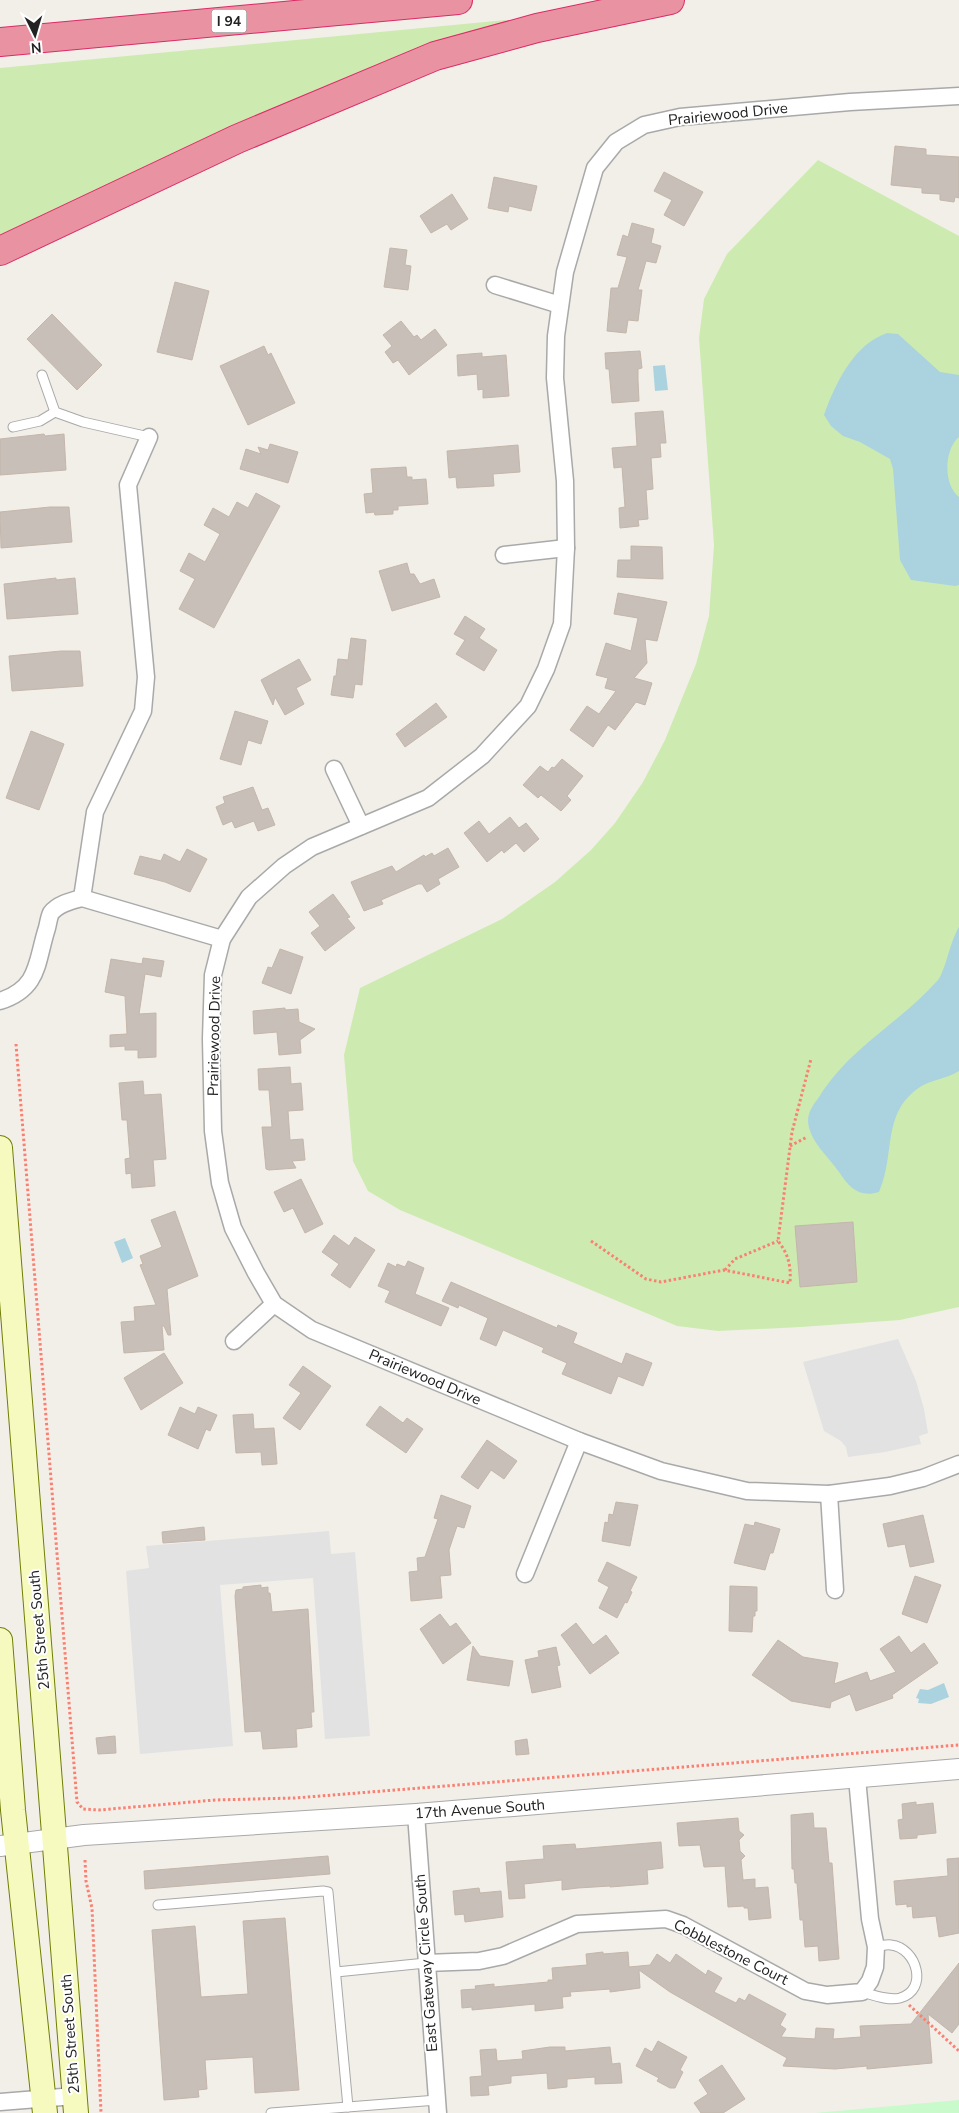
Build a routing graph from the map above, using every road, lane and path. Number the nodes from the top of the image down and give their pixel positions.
1 (458, 0) edge
2 (670, 0) edge
3 (0, 42) edge
4 (959, 96) edge
5 (0, 251) edge
6 (495, 285) dead end
7 (560, 305) junction
8 (42, 375) dead end
9 (55, 412) junction
10 (13, 427) dead end
11 (149, 437) joint
12 (566, 548) junction
13 (504, 555) dead end
14 (334, 769) dead end
15 (361, 826) junction
16 (82, 898) junction
17 (222, 940) junction
18 (0, 1000) edge
19 (16, 1044) dead end
20 (811, 1059) dead end
21 (807, 1137) dead end
22 (790, 1146) junction
23 (0, 1148) edge
24 (591, 1241) dead end
25 (778, 1241) junction
26 (724, 1270) junction
27 (274, 1304) junction
28 (234, 1340) dead end
29 (580, 1441) junction
30 (959, 1464) edge
31 (829, 1494) junction
32 (525, 1574) dead end
33 (835, 1590) dead end
34 (0, 1640) edge
35 (959, 1745) edge
36 (959, 1769) edge
37 (858, 1778) junction
38 (416, 1814) junction
39 (55, 1838) junction
40 (8, 1845) edge
41 (85, 1860) dead end
42 (158, 1905) dead end
43 (876, 1947) junction
44 (426, 1964) junction
45 (336, 1972) junction
46 (862, 1992) junction
47 (901, 1998) junction
48 (959, 2051) edge
49 (0, 2102) edge
50 (75, 2105) edge
51 (44, 2106) edge
52 (437, 2106) edge
53 (348, 2107) junction
54 (101, 2113) edge
55 (271, 2113) edge

1 - 3 highway, I 94
2 - 5 highway
4 - 7 street, Prairiewood Drive
6 - 7 street
7 - 12 street, Prairiewood Drive
8 - 9 lane
9 - 10 lane
9 - 11 lane
11 - 16 street
12 - 13 street
12 - 15 street, Prairiewood Drive
14 - 15 street
15 - 17 street, Prairiewood Drive
16 - 17 street
16 - 18 street
17 - 27 street, Prairiewood Drive
19 - 35 path
20 - 22 path
21 - 22 path
22 - 25 path
23 - 39 main road, 25th Street South
24 - 26 path
25 - 26 path
25 - 26 path
27 - 28 street
27 - 29 street, Prairiewood Drive
29 - 31 street, Prairiewood Drive
29 - 32 street
30 - 31 street, Prairiewood Drive
31 - 33 street
34 - 40 main road, 25th Street South
36 - 37 street, 17th Avenue South
37 - 38 street, 17th Avenue South
37 - 43 street
38 - 39 street, 17th Avenue South
38 - 44 street, East Gateway Circle South
39 - 40 street, 17th Avenue South
39 - 50 main road, 25th Street South
40 - 51 main road, 25th Street South
41 - 54 path
42 - 45 lane
43 - 46 street
43 - 47 lane
44 - 45 lane
44 - 46 street, Cobblestone Court
44 - 52 street, East Gateway Circle South
45 - 53 lane
46 - 47 lane, Cobblestone Court
47 - 48 path
49 - 51 street
50 - 51 street
52 - 53 lane
53 - 55 lane

